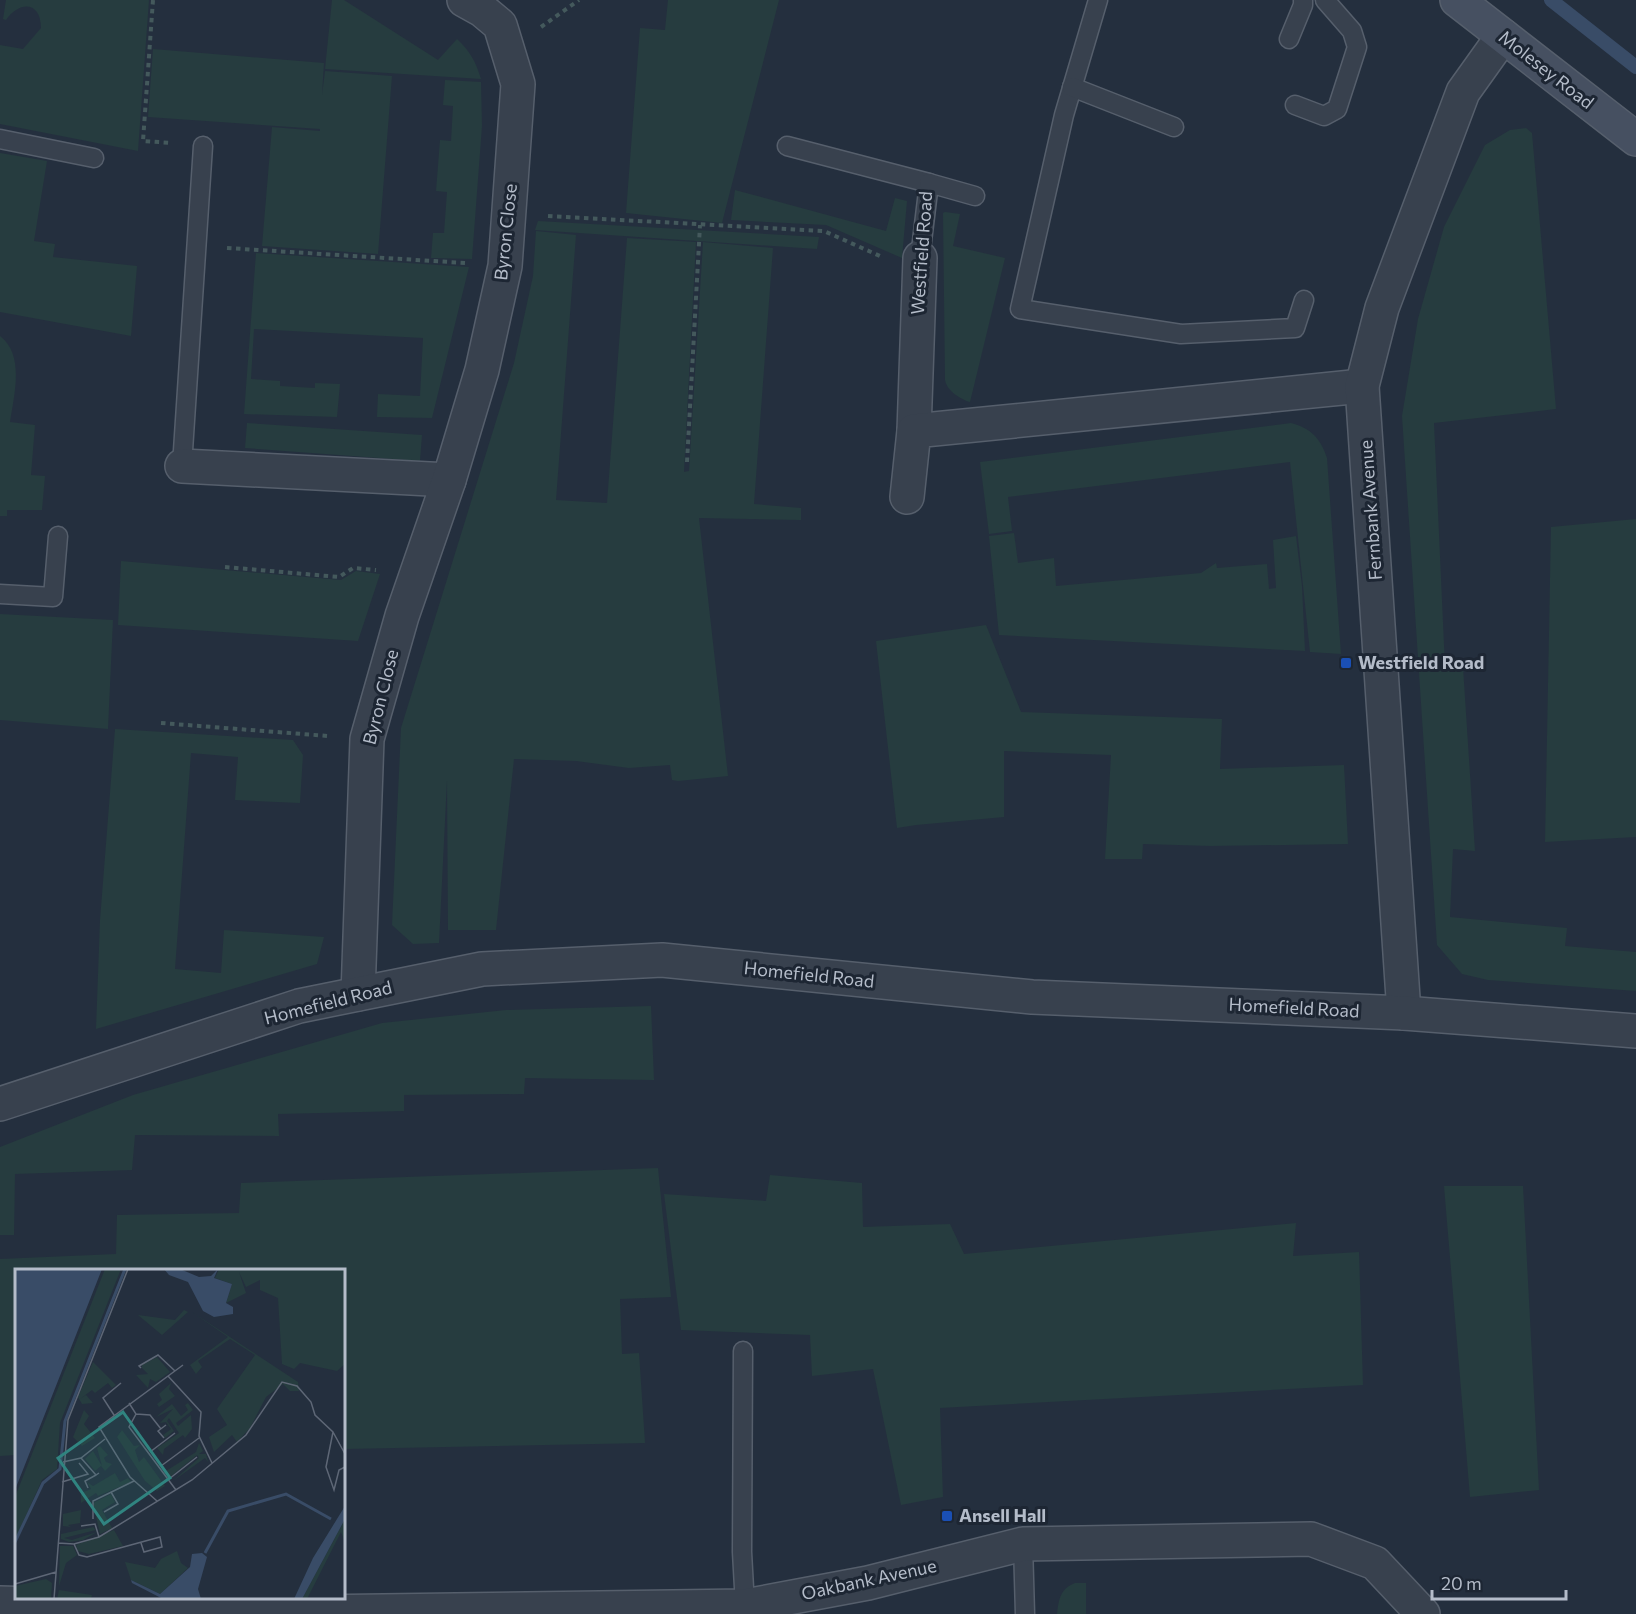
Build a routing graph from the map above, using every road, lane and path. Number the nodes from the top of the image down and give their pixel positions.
1 (153, 0) edge
2 (464, 0) edge
3 (1098, 0) edge
4 (1303, 0) edge
5 (1325, 0) edge
6 (1457, 0) edge
7 (1503, 36) junction
8 (1289, 39) dead end
9 (1072, 87) junction
10 (1295, 105) dead end
11 (1174, 128) dead end
12 (0, 139) edge
13 (1636, 140) edge
14 (203, 146) joint
15 (787, 146) dead end
16 (94, 158) dead end
17 (929, 183) junction
18 (975, 196) dead end
19 (508, 214) junction
20 (700, 225) junction
21 (197, 246) junction
22 (505, 266) junction
23 (919, 266) junction
24 (1304, 300) dead end
25 (1362, 386) junction
26 (914, 431) junction
27 (687, 462) dead end
28 (182, 466) joint
29 (450, 480) junction
30 (907, 497) dead end
31 (58, 536) dead end
32 (225, 567) dead end
33 (416, 573) junction
34 (0, 594) edge
35 (161, 723) dead end
36 (367, 739) junction
37 (358, 994) junction
38 (1404, 1013) junction
39 (1636, 1031) edge
40 (0, 1104) edge
41 (743, 1351) dead end
42 (1023, 1544) junction
43 (0, 1603) edge
44 (732, 1609) edge
45 (664, 1610) edge
46 (311, 1613) edge
47 (1024, 1614) edge
48 (1423, 1614) edge

1 - 14 path
2 - 19 street, Byron Close
3 - 9 lane
4 - 8 lane
5 - 10 lane
6 - 7 street, Molesey Road
7 - 13 street, Molesey Road
7 - 25 street, Fernbank Avenue
9 - 11 lane
9 - 24 lane
12 - 16 lane
14 - 21 lane
15 - 17 lane, Westfield Road
17 - 18 lane
17 - 23 lane, Westfield Road
19 - 20 path
19 - 22 street, Byron Close
20 - 23 path
20 - 27 path
21 - 22 path
21 - 28 lane
22 - 29 street, Byron Close
23 - 26 street, Westfield Road
25 - 26 street
25 - 38 street, Fernbank Avenue
26 - 30 street, Westfield Road
28 - 29 street
29 - 33 street, Byron Close
31 - 34 lane
32 - 33 path
33 - 36 street, Byron Close
35 - 36 path
36 - 37 street, Byron Close
37 - 38 street, Homefield Road
37 - 40 street, Homefield Road
38 - 39 street, Homefield Road
41 - 44 lane
42 - 44 street, Oakbank Avenue
42 - 47 lane
42 - 48 street, Oakbank Avenue
43 - 46 street, Oakbank Avenue
44 - 45 street, Oakbank Avenue
45 - 46 street, Oakbank Avenue

